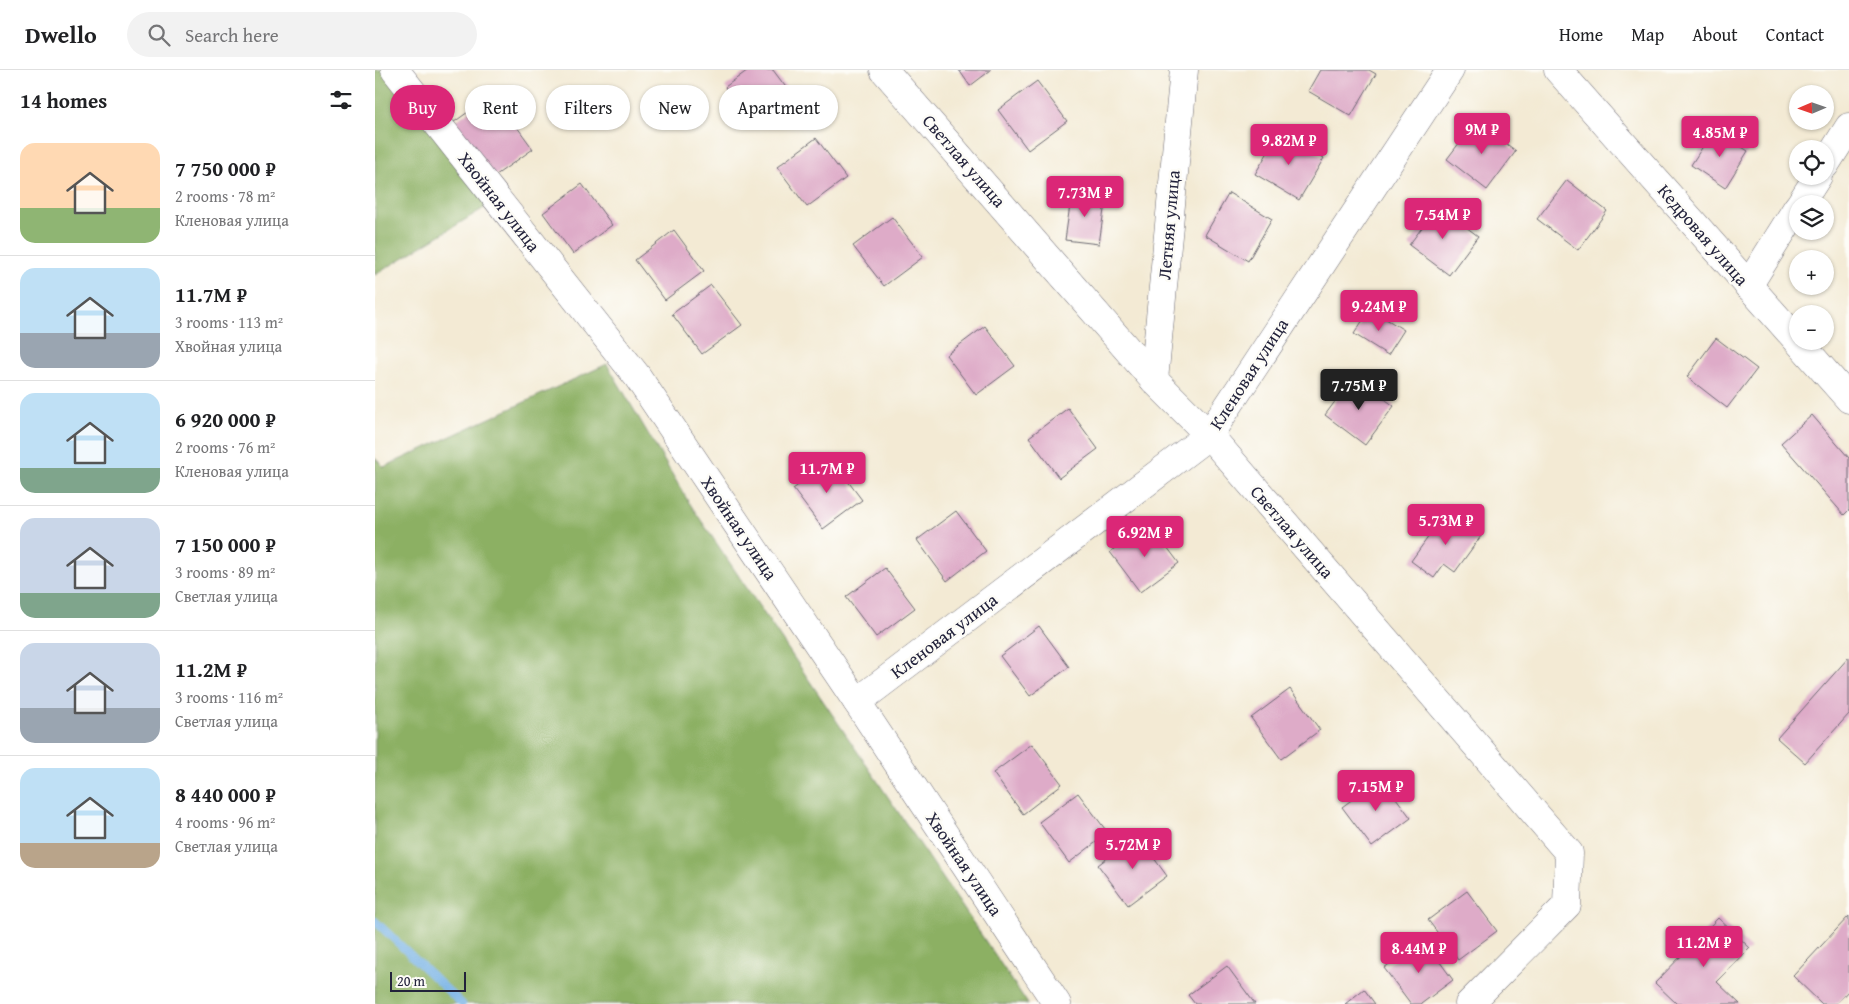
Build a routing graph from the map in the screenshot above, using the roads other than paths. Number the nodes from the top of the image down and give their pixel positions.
1 (395, 70) edge
2 (884, 70) edge
3 (1184, 70) edge
4 (1449, 70) edge
5 (1558, 70) edge
6 (1849, 127) edge
7 (1834, 151) edge
8 (1789, 221) edge
9 (1748, 286) junction
10 (1154, 380) junction
11 (1849, 399) edge
12 (1209, 435) junction
13 (857, 702) junction
14 (1057, 1004) edge
15 (1469, 1004) edge

1 - 13 street, Хвойная улица
2 - 10 street, Светлая улица
3 - 10 street, Летняя улица
4 - 12 street, Кленовая улица
5 - 9 street, Кедровая улица
6 - 7 street
8 - 9 street
9 - 11 street, Кедровая улица
10 - 12 street, Светлая улица
12 - 13 street, Кленовая улица
12 - 15 street, Светлая улица
13 - 14 street, Хвойная улица

